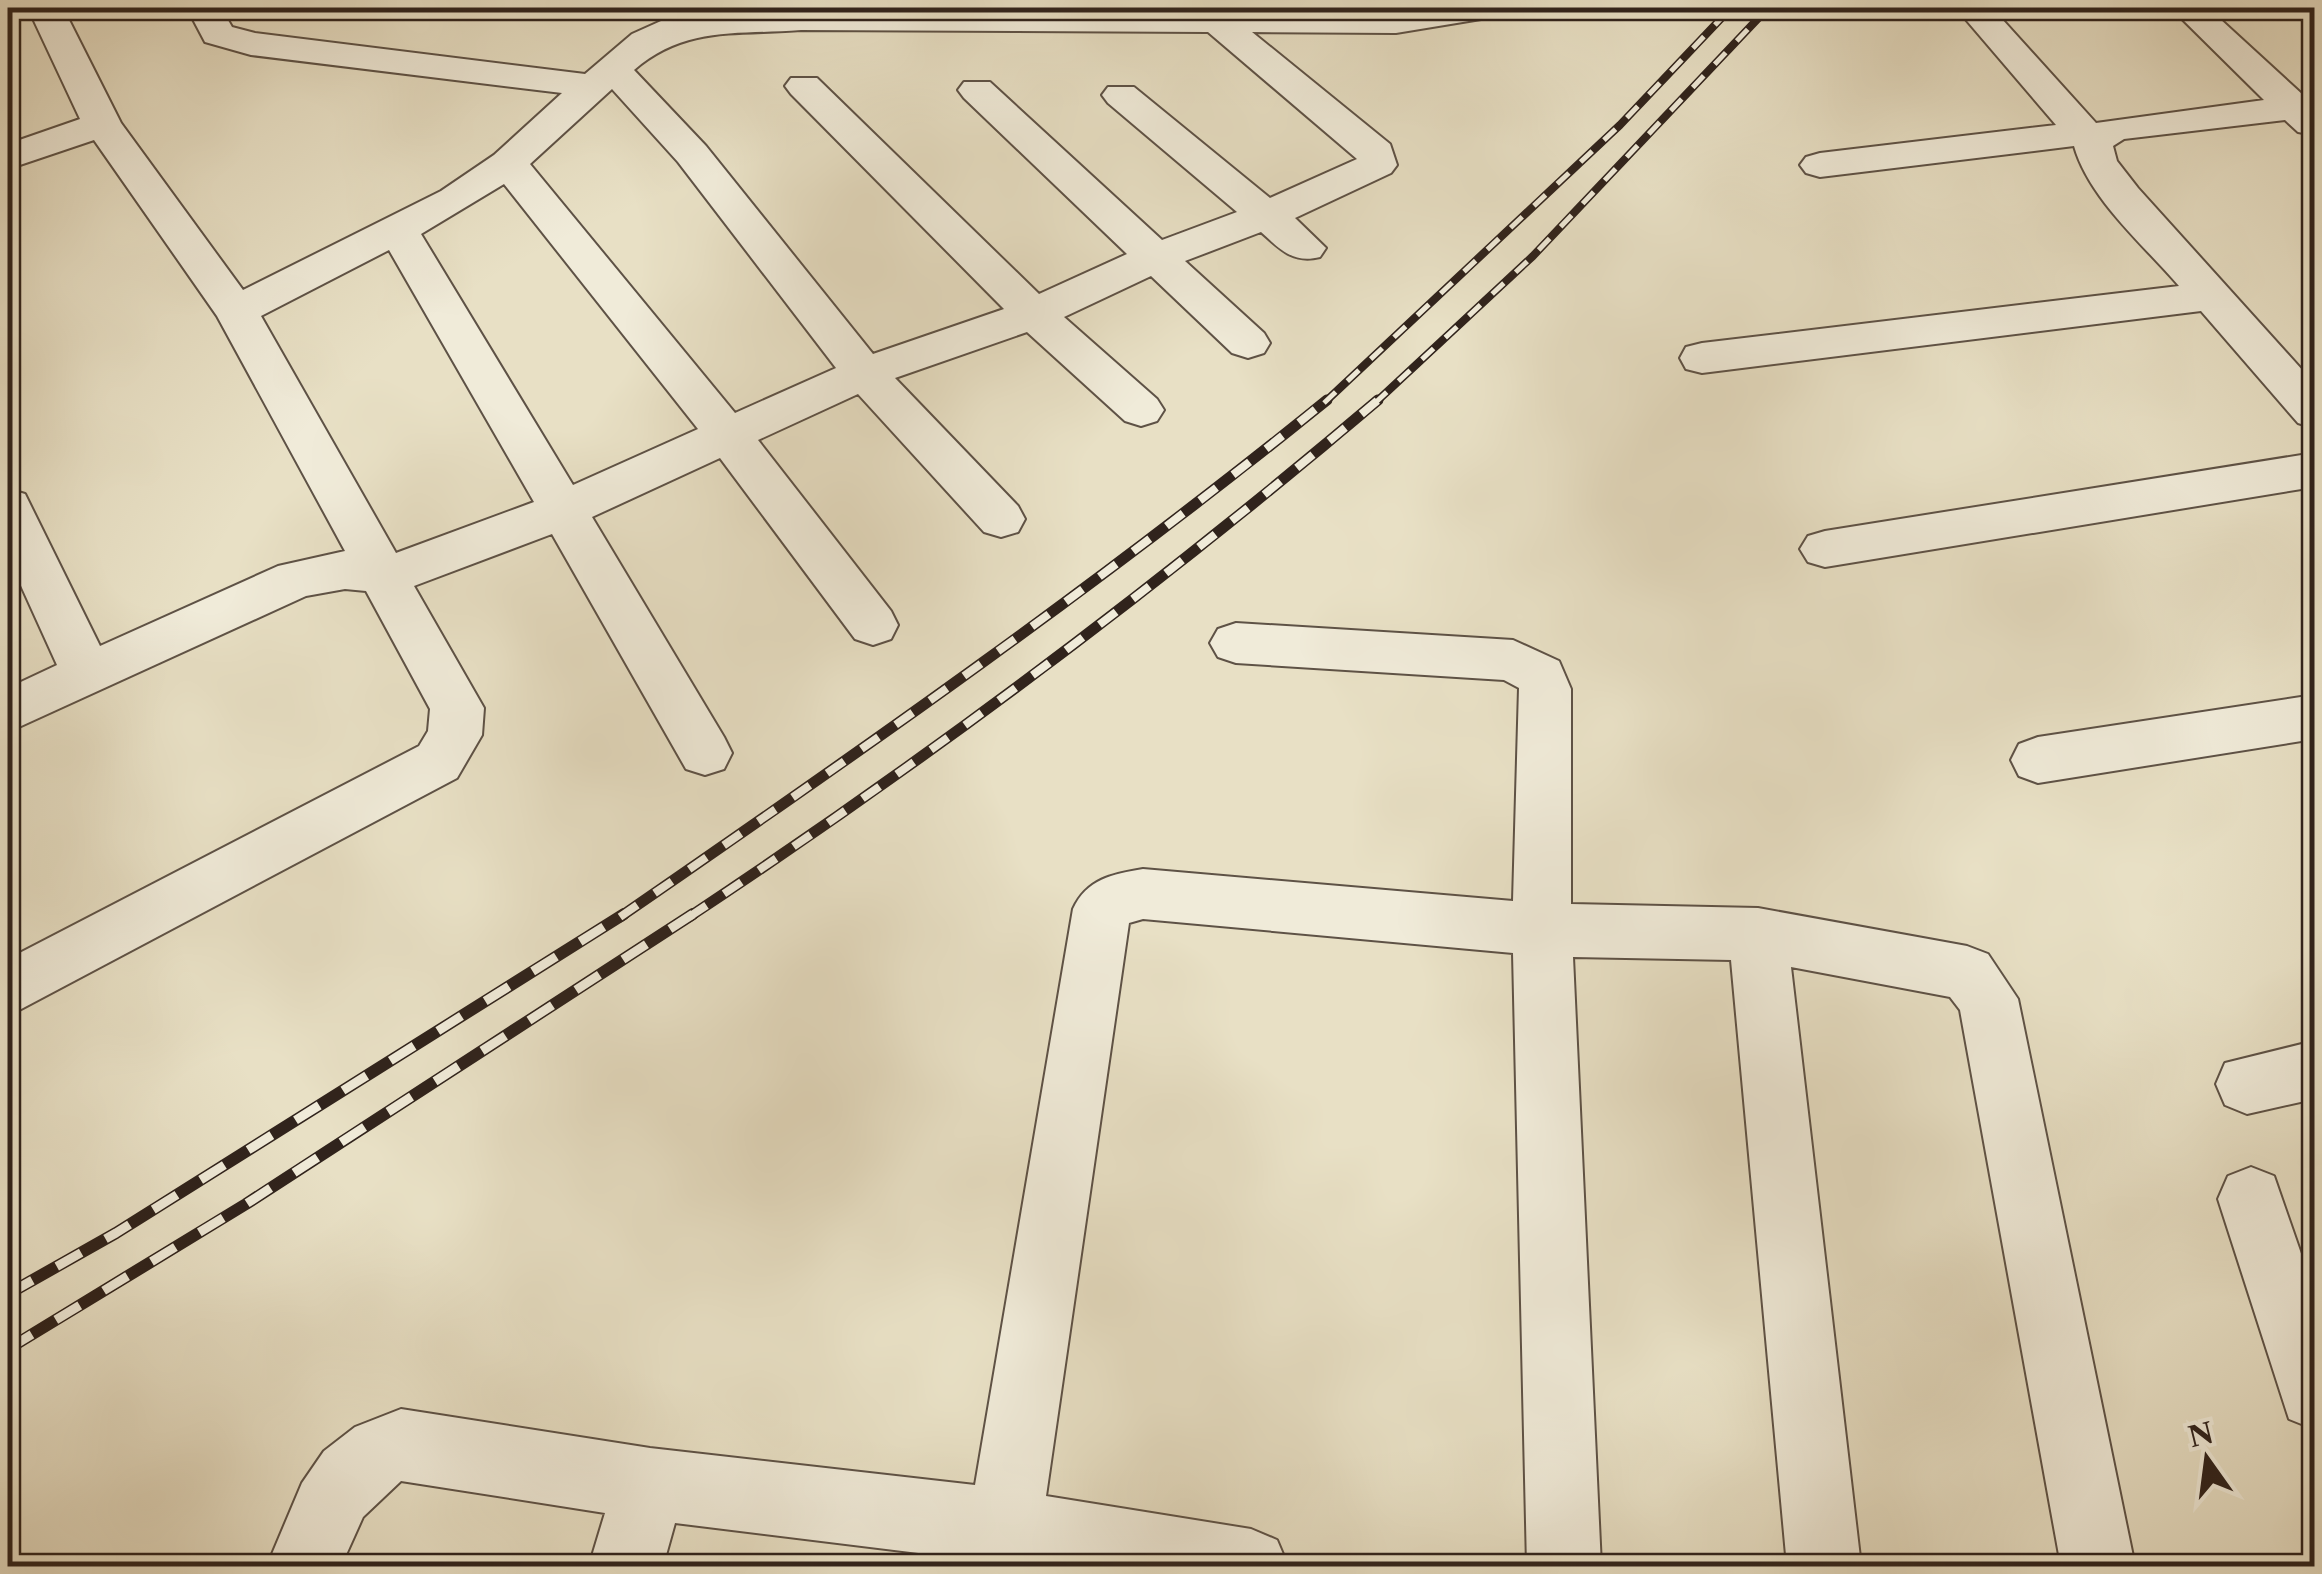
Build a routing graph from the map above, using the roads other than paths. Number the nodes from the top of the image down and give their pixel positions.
1 (46, 8) edge
2 (204, 8) edge
3 (1481, 8) edge
4 (1973, 8) edge
5 (2188, 8) edge
6 (798, 13) edge
7 (1218, 23) junction
8 (604, 78) junction
9 (804, 86) dead end
10 (977, 90) dead end
11 (1121, 94) dead end
12 (2308, 113) edge
13 (102, 124) junction
14 (2088, 137) junction
15 (8, 157) edge
16 (508, 163) junction
17 (1820, 164) dead end
18 (1268, 214) junction
19 (398, 229) junction
20 (1306, 248) dead end
21 (1153, 258) junction
22 (2212, 296) junction
23 (236, 311) junction
24 (1034, 314) junction
25 (1248, 343) dead end
26 (1702, 358) dead end
27 (864, 373) junction
28 (1140, 410) dead end
29 (2314, 412) edge
30 (728, 435) junction
31 (2314, 470) edge
32 (8, 506) edge
33 (565, 509) junction
34 (1000, 519) dead end
35 (1825, 549) dead end
36 (385, 574) junction
37 (873, 625) dead end
38 (1236, 643) dead end
39 (87, 673) junction
40 (8, 711) edge
41 (2314, 717) edge
42 (705, 753) dead end
43 (2038, 760) dead end
44 (1542, 930) junction
45 (1758, 934) junction
46 (8, 989) edge
47 (2314, 1070) edge
48 (2247, 1084) dead end
49 (2251, 1199) dead end
50 (2314, 1394) edge
51 (650, 1484) junction
52 (988, 1539) edge
53 (304, 1566) edge
54 (626, 1566) edge
55 (1250, 1566) edge
56 (1564, 1566) edge
57 (1824, 1566) edge
58 (2098, 1566) edge

1 - 13 street
2 - 8 street
3 - 7 street
4 - 14 street
5 - 12 street
6 - 7 street
6 - 8 street
7 - 18 street
8 - 16 street
8 - 27 street
9 - 24 street
10 - 21 street
11 - 18 street
12 - 14 street
13 - 15 street
13 - 23 street
14 - 17 street
14 - 22 street
16 - 19 street
16 - 30 street
18 - 20 street
18 - 21 street
19 - 23 street
19 - 33 street
21 - 24 street
21 - 25 street
22 - 26 street
22 - 29 street
23 - 36 street
24 - 27 street
24 - 28 street
27 - 30 street
27 - 34 street
30 - 33 street
30 - 37 street
31 - 35 street
32 - 39 street
33 - 36 street
33 - 42 street
36 - 39 street
36 - 46 street
38 - 44 street
39 - 40 street
41 - 43 street
44 - 45 street
44 - 52 street
44 - 56 street
45 - 57 street
45 - 58 street
47 - 48 street
49 - 50 street
51 - 52 street
51 - 53 street
51 - 54 street
52 - 55 street

